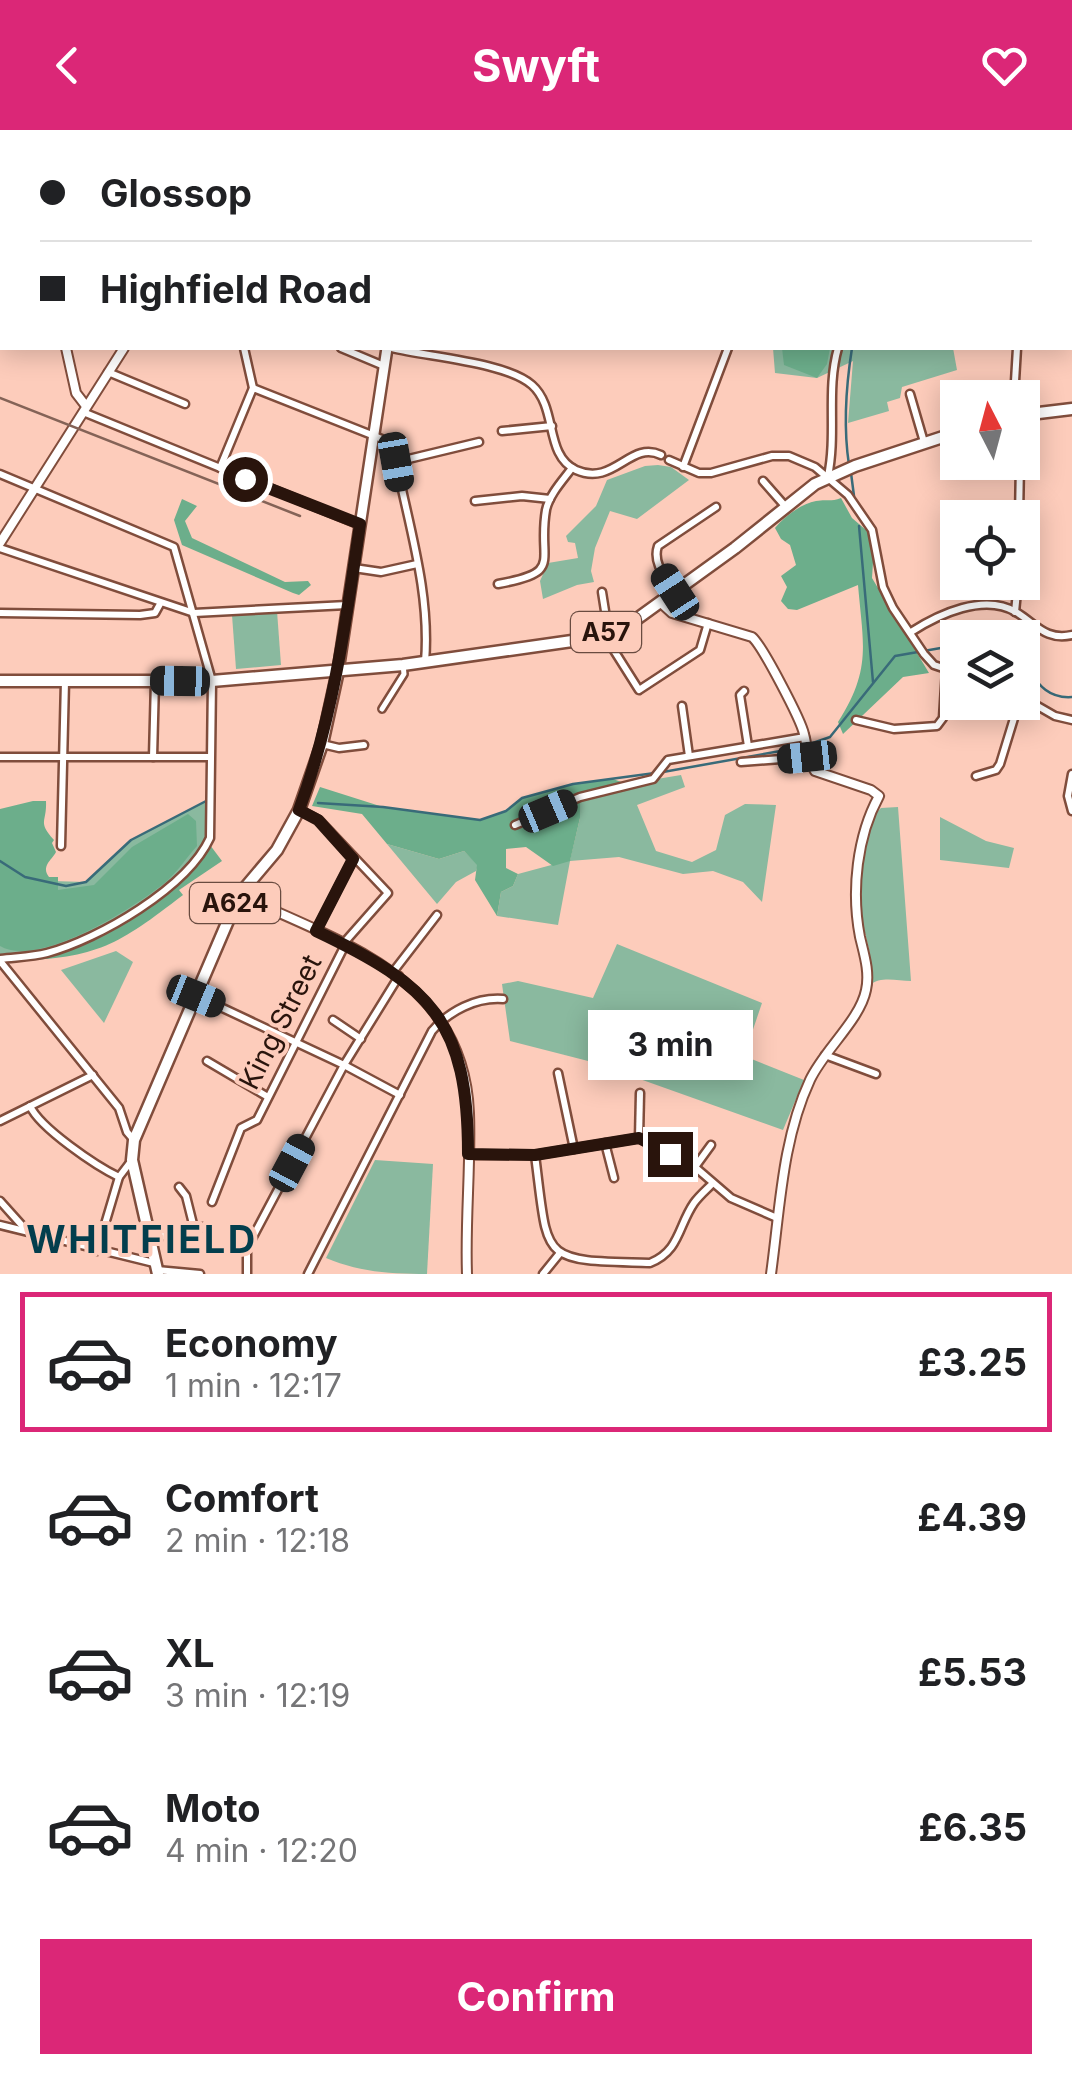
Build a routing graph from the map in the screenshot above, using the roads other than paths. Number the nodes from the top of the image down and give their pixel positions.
1 (66, 350) edge
2 (123, 350) edge
3 (244, 350) edge
4 (346, 350) edge
5 (389, 350) edge
6 (399, 350) edge
7 (727, 350) edge
8 (838, 350) edge
9 (1017, 350) edge
10 (384, 366) junction
11 (108, 372) junction
12 (1015, 380) edge
13 (253, 388) junction
14 (910, 394) dead end
15 (185, 404) dead end
16 (1072, 409) edge
17 (83, 412) junction
18 (1040, 413) edge
19 (552, 426) junction
20 (502, 431) dead end
21 (373, 436) junction
22 (940, 437) edge
23 (480, 442) dead end
24 (924, 442) junction
25 (661, 455) dead end
26 (669, 460) dead end
27 (396, 462) junction
28 (684, 467) junction
29 (220, 468) junction
30 (572, 468) junction
31 (0, 474) edge
32 (828, 477) junction
33 (763, 481) dead end
34 (34, 488) junction
35 (550, 500) junction
36 (475, 501) dead end
37 (785, 506) junction
38 (716, 507) dead end
39 (360, 524) junction
40 (0, 546) edge
41 (416, 564) junction
42 (354, 568) junction
43 (498, 584) dead end
44 (602, 592) dead end
45 (675, 592) junction
46 (1016, 600) edge
47 (661, 603) junction
48 (160, 604) junction
49 (347, 605) junction
50 (1015, 612) junction
51 (0, 613) edge
52 (194, 613) junction
53 (708, 623) junction
54 (605, 632) junction
55 (911, 632) junction
56 (1072, 635) edge
57 (425, 662) junction
58 (403, 665) junction
59 (940, 668) edge
60 (338, 671) junction
61 (66, 680) junction
62 (0, 681) edge
63 (154, 681) junction
64 (212, 681) junction
65 (744, 691) dead end
66 (682, 706) dead end
67 (1040, 709) edge
68 (382, 710) dead end
69 (856, 720) dead end
70 (942, 720) edge
71 (1014, 720) edge
72 (1072, 720) edge
73 (805, 740) junction
74 (322, 744) junction
75 (364, 745) dead end
76 (748, 746) junction
77 (0, 756) edge
78 (689, 756) junction
79 (807, 756) junction
80 (154, 757) junction
81 (64, 758) junction
82 (209, 758) junction
83 (741, 762) dead end
84 (1072, 774) edge
85 (976, 776) dead end
86 (299, 810) junction
87 (1072, 810) edge
88 (515, 825) dead end
89 (61, 846) dead end
90 (353, 859) junction
91 (239, 895) junction
92 (438, 915) dead end
93 (316, 931) junction
94 (344, 944) junction
95 (0, 961) edge
96 (396, 974) junction
97 (196, 996) junction
98 (502, 999) dead end
99 (333, 1020) dead end
100 (440, 1021) junction
101 (361, 1039) junction
102 (296, 1042) junction
103 (824, 1054) junction
104 (207, 1061) dead end
105 (344, 1065) junction
106 (558, 1073) dead end
107 (876, 1074) dead end
108 (93, 1075) junction
109 (640, 1092) dead end
110 (400, 1094) junction
111 (268, 1097) junction
112 (30, 1106) junction
113 (0, 1119) edge
114 (639, 1138) junction
115 (134, 1140) junction
116 (605, 1143) junction
117 (711, 1144) dead end
118 (574, 1149) junction
119 (468, 1154) junction
120 (535, 1155) junction
121 (132, 1160) junction
122 (695, 1167) junction
123 (119, 1177) junction
124 (614, 1178) dead end
125 (712, 1184) junction
126 (179, 1188) dead end
127 (0, 1201) edge
128 (212, 1202) dead end
129 (778, 1218) junction
130 (0, 1225) edge
131 (28, 1233) junction
132 (149, 1239) junction
133 (97, 1251) junction
134 (560, 1252) junction
135 (589, 1260) junction
136 (650, 1263) junction
137 (157, 1269) edge
138 (200, 1274) edge
139 (247, 1274) edge
140 (308, 1274) edge
141 (467, 1274) edge
142 (543, 1274) edge
143 (590, 1274) edge
144 (651, 1274) edge
145 (770, 1274) edge

1 - 17 street
2 - 11 street
3 - 13 street
4 - 10 street
5 - 10 main road
6 - 19 street
7 - 28 street
8 - 32 street
9 - 12 street
10 - 21 main road
11 - 15 street
11 - 17 street
13 - 21 street
13 - 29 street
14 - 24 street
16 - 18 main road
17 - 29 street
17 - 34 street
19 - 20 street
19 - 30 street
21 - 27 street
21 - 39 main road
22 - 24 main road, A57
23 - 27 street
24 - 32 main road, A57
25 - 30 street
26 - 28 street
27 - 41 street
28 - 32 street
29 - 39 street
30 - 35 street
31 - 34 street
32 - 37 main road, A57
32 - 55 street
33 - 37 street
34 - 40 street
34 - 52 street
35 - 36 street
35 - 43 street
37 - 45 main road, A57
38 - 45 street
39 - 42 main road
40 - 48 street
41 - 42 street
41 - 57 street
42 - 49 main road
44 - 54 street
45 - 47 main road, A57
46 - 50 street
47 - 53 street
47 - 54 main road, A57
48 - 51 street
48 - 52 street
49 - 52 street
49 - 60 main road
50 - 55 street
50 - 56 street
52 - 64 street
53 - 54 street
53 - 73 street
54 - 57 main road, A57
55 - 59 street
57 - 58 main road, A57
58 - 60 main road, A57
58 - 68 street
60 - 64 main road, A57
60 - 74 main road, A624
61 - 62 main road, A57
61 - 63 main road, A57
61 - 81 street
63 - 64 main road, A57
63 - 80 street
64 - 82 street
65 - 76 street
66 - 78 street
67 - 72 street
69 - 70 street
71 - 85 street
73 - 76 street
73 - 79 street
74 - 75 street
74 - 86 main road, A624
76 - 78 street
77 - 81 street
78 - 88 street
79 - 83 street
79 - 103 street
80 - 81 street
80 - 82 street
81 - 89 street
82 - 95 street
84 - 87 street
86 - 90 street
86 - 91 main road, A624
90 - 93 street
90 - 94 street, King Street
91 - 93 street
91 - 97 main road, A624
92 - 96 street
93 - 94 street
94 - 96 street
94 - 102 street, King Street
95 - 108 street
96 - 100 street
96 - 101 street
97 - 102 street
97 - 115 main road, A624
98 - 100 street
99 - 101 street
100 - 110 street
100 - 119 street
101 - 105 street
102 - 105 street
102 - 111 street, King Street
103 - 107 street
103 - 129 street
104 - 111 street
105 - 110 street
105 - 139 street
106 - 118 street
108 - 112 street
108 - 115 street
109 - 114 street
110 - 140 street
111 - 128 street, King Street
112 - 113 street
112 - 123 street
114 - 116 street
114 - 122 street
115 - 121 main road, A624
116 - 118 street
116 - 124 street
117 - 122 street
118 - 120 street
119 - 120 street
119 - 141 street
120 - 134 street
121 - 123 street
121 - 132 main road, A624
122 - 125 street
123 - 133 street
125 - 129 street
125 - 136 street
126 - 132 street
127 - 131 street
129 - 145 street
130 - 131 street
131 - 133 street
132 - 137 main road, A624
133 - 137 street
134 - 135 street
134 - 142 street
135 - 136 street
135 - 143 street
136 - 144 street
137 - 138 street

